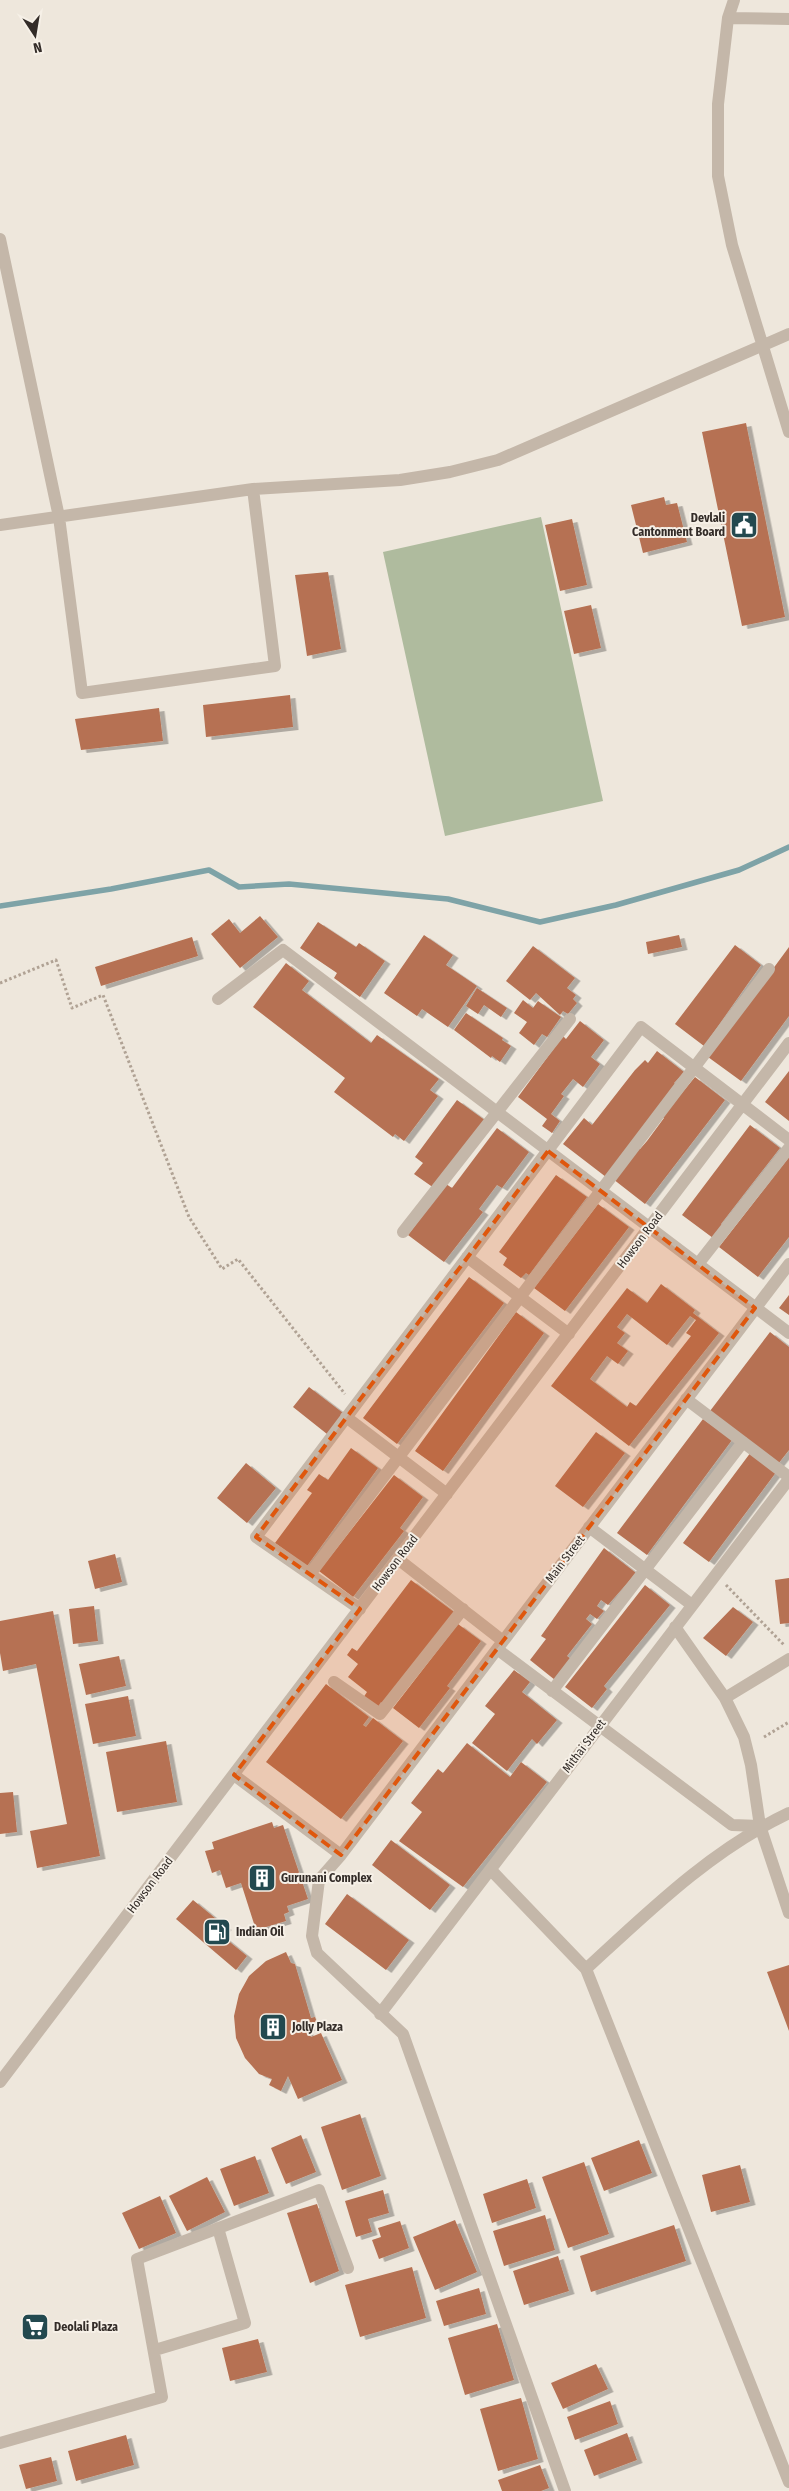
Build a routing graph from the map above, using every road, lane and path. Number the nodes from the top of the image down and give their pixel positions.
1 (734, 0) edge
2 (728, 18) junction
3 (789, 19) edge
4 (0, 239) edge
5 (789, 334) edge
6 (762, 345) junction
7 (789, 432) edge
8 (253, 489) junction
9 (59, 517) junction
10 (0, 525) edge
11 (769, 969) dead end
12 (0, 983) edge
13 (218, 999) dead end
14 (570, 1019) dead end
15 (789, 1043) edge
16 (694, 1068) junction
17 (743, 1105) junction
18 (498, 1113) junction
19 (789, 1140) edge
20 (789, 1148) edge
21 (548, 1151) junction
22 (600, 1191) junction
23 (650, 1227) junction
24 (403, 1232) dead end
25 (467, 1257) junction
26 (698, 1264) junction
27 (789, 1264) edge
28 (520, 1297) junction
29 (755, 1308) junction
30 (789, 1333) edge
31 (570, 1334) junction
32 (686, 1399) junction
33 (354, 1406) junction
34 (346, 1417) junction
35 (743, 1442) junction
36 (399, 1457) junction
37 (789, 1478) edge
38 (447, 1494) junction
39 (589, 1527) junction
40 (398, 1559) junction
41 (646, 1570) junction
42 (310, 1574) junction
43 (716, 1574) junction
44 (692, 1605) junction
45 (463, 1609) junction
46 (360, 1610) junction
47 (675, 1627) junction
48 (500, 1645) junction
49 (789, 1651) edge
50 (789, 1659) edge
51 (334, 1682) dead end
52 (552, 1691) junction
53 (725, 1698) junction
54 (789, 1722) edge
55 (599, 1726) junction
56 (764, 1737) dead end
57 (234, 1775) junction
58 (789, 1813) edge
59 (760, 1826) junction
60 (341, 1855) junction
61 (491, 1870) junction
62 (789, 1914) edge
63 (586, 1969) junction
64 (380, 2014) junction
65 (0, 2082) edge
66 (218, 2228) junction
67 (348, 2268) dead end
68 (155, 2350) junction
69 (0, 2443) edge
70 (789, 2482) edge
71 (565, 2491) edge

1 - 2 street
2 - 3 street
2 - 6 street
4 - 9 street
5 - 6 street
6 - 7 street
6 - 8 street
8 - 9 street
8 - 9 street
9 - 10 street
11 - 16 street
12 - 33 path
13 - 18 street
14 - 18 street
15 - 17 street, Howson Road
16 - 17 street
16 - 21 street
16 - 22 street
17 - 19 street
17 - 23 street, Howson Road
18 - 21 street
18 - 24 street
20 - 26 street
21 - 22 street
21 - 25 street
22 - 23 street
22 - 28 street
23 - 26 street
23 - 31 street, Howson Road
25 - 28 street
25 - 33 street
26 - 29 street
27 - 29 street, Main Street
28 - 31 street
28 - 36 street
29 - 30 street
29 - 32 street, Main Street
31 - 38 street, Howson Road
32 - 35 street
32 - 39 street, Main Street
33 - 34 street
34 - 36 street
34 - 42 street
35 - 37 street
35 - 41 street
36 - 38 street
36 - 42 street
37 - 43 street, Mithai Street
38 - 40 street, Howson Road
39 - 41 street
39 - 48 street, Main Street
40 - 45 street
40 - 46 street, Howson Road
41 - 44 street
41 - 52 street
42 - 46 street
43 - 44 street, Mithai Street
43 - 49 path
44 - 47 street, Mithai Street
45 - 48 street
45 - 51 street
46 - 57 street, Howson Road
47 - 53 street
47 - 55 street, Mithai Street
48 - 52 street
48 - 60 street, Main Street
50 - 53 street
52 - 55 street
53 - 59 street
54 - 56 path
55 - 59 street
55 - 61 street, Mithai Street
57 - 60 street
57 - 65 street, Howson Road
58 - 59 street
59 - 62 street
59 - 63 street
60 - 64 street, Main Street
61 - 63 street
61 - 64 street, Mithai Street
63 - 70 street
64 - 71 street, Main Street
66 - 67 street
66 - 68 street
66 - 68 street
68 - 69 street

